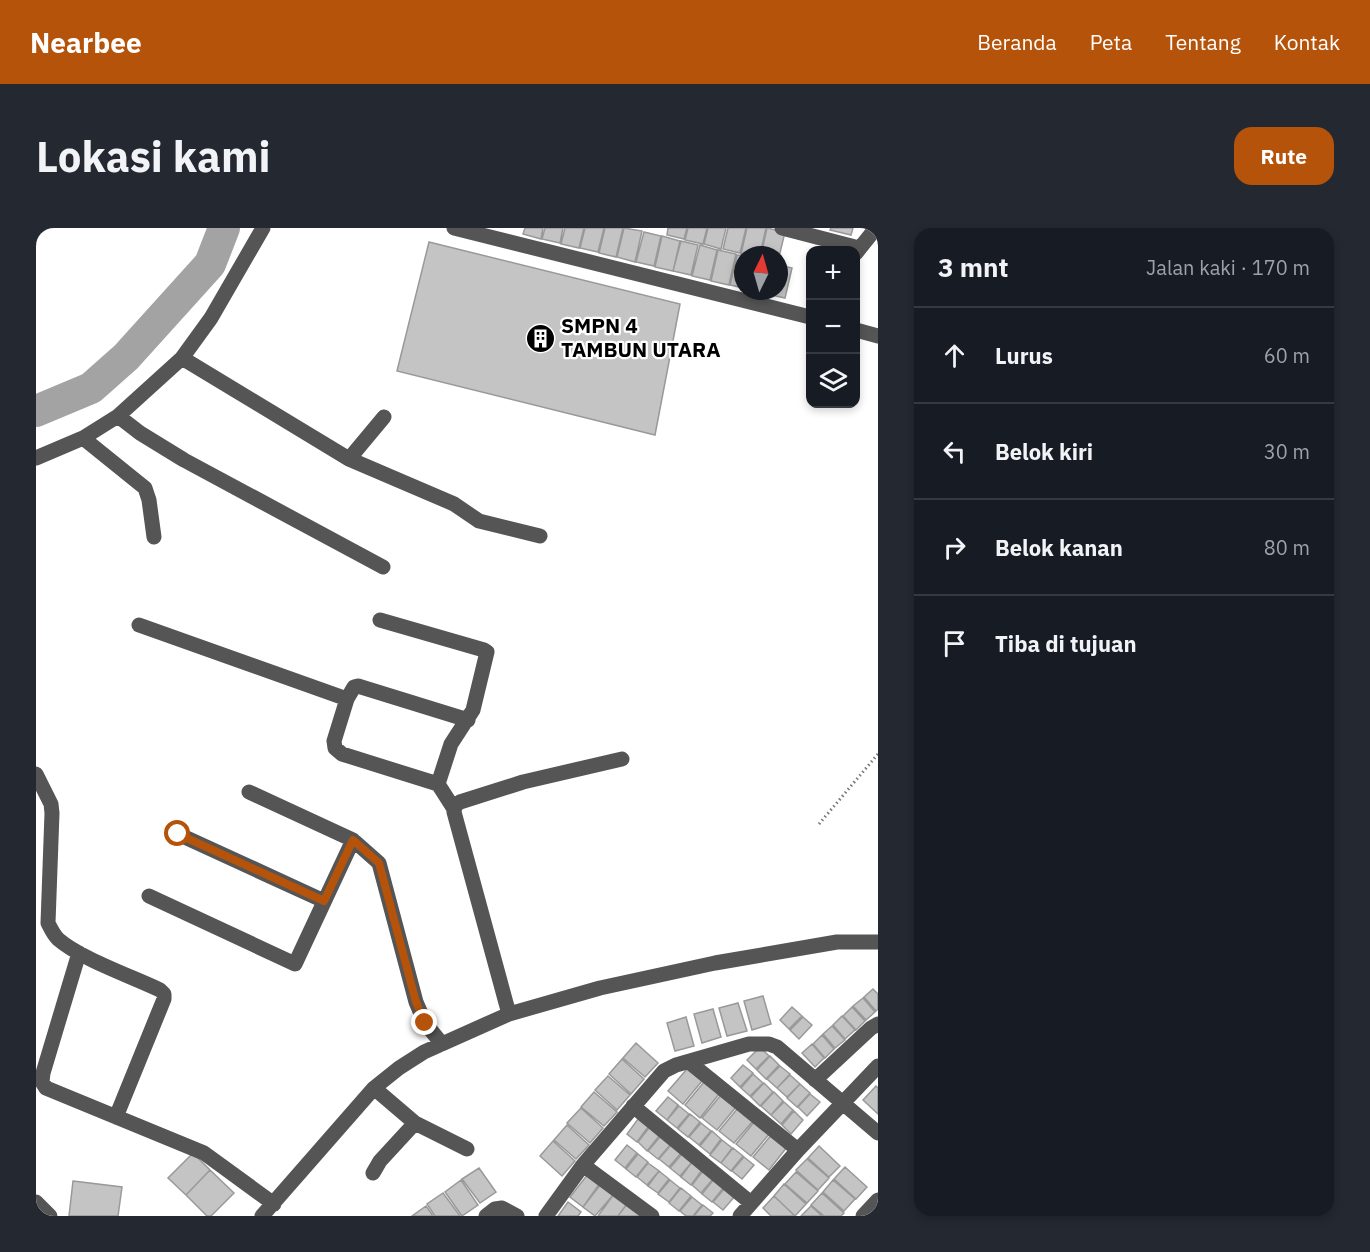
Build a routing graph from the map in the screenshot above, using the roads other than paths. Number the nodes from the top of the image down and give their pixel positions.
1 (263, 228) edge
2 (454, 228) edge
3 (782, 228) edge
4 (876, 228) edge
5 (843, 246) edge
6 (860, 247) edge
7 (806, 315) edge
8 (860, 331) edge
9 (878, 336) edge
10 (182, 358) junction
11 (118, 416) junction
12 (384, 417) dead end
13 (83, 438) junction
14 (36, 458) edge
15 (349, 459) junction
16 (540, 536) dead end
17 (154, 537) dead end
18 (383, 567) dead end
19 (380, 620) dead end
20 (139, 625) dead end
21 (347, 699) junction
22 (468, 720) junction
23 (622, 759) dead end
24 (36, 774) edge
25 (438, 784) junction
26 (249, 792) dead end
27 (454, 809) junction
28 (178, 834) dead end
29 (353, 840) junction
30 (36, 845) edge
31 (52, 852) junction
32 (149, 896) dead end
33 (324, 901) junction
34 (878, 942) edge
35 (79, 953) junction
36 (509, 1014) junction
37 (878, 1024) edge
38 (442, 1044) junction
39 (689, 1062) junction
40 (878, 1066) edge
41 (815, 1080) junction
42 (374, 1088) junction
43 (843, 1104) junction
44 (633, 1106) junction
45 (116, 1117) junction
46 (415, 1123) junction
47 (878, 1133) edge
48 (467, 1149) dead end
49 (798, 1150) junction
50 (583, 1165) junction
51 (373, 1173) dead end
52 (878, 1200) edge
53 (36, 1202) edge
54 (751, 1203) junction
55 (274, 1204) junction
56 (50, 1216) edge
57 (262, 1216) edge
58 (486, 1216) edge
59 (517, 1216) edge
60 (546, 1216) edge
61 (652, 1216) edge
62 (740, 1216) edge
63 (863, 1216) edge

1 - 10 street
2 - 7 street
3 - 5 street
4 - 6 street
8 - 9 street
10 - 11 street
10 - 15 street
11 - 13 street
11 - 18 street
12 - 15 street
13 - 14 street
13 - 17 street
15 - 16 street
19 - 22 street
20 - 21 street
21 - 22 street
21 - 25 street
22 - 25 street
23 - 27 street
24 - 31 street
25 - 27 street
26 - 29 street
27 - 36 street
28 - 33 street
29 - 33 street
29 - 38 street
30 - 31 street
31 - 35 street
32 - 33 street
34 - 36 street
35 - 45 street
35 - 45 street
36 - 38 street
37 - 41 street
38 - 42 street
39 - 41 street
39 - 44 street
39 - 49 street
40 - 43 street
41 - 43 street
42 - 46 street
42 - 55 street
43 - 47 street
43 - 49 street
44 - 50 street
44 - 54 street
45 - 55 street
46 - 48 street
46 - 51 street
49 - 54 street
50 - 60 street
50 - 61 street
52 - 63 street
53 - 56 street
54 - 62 street
55 - 57 street
58 - 59 street

